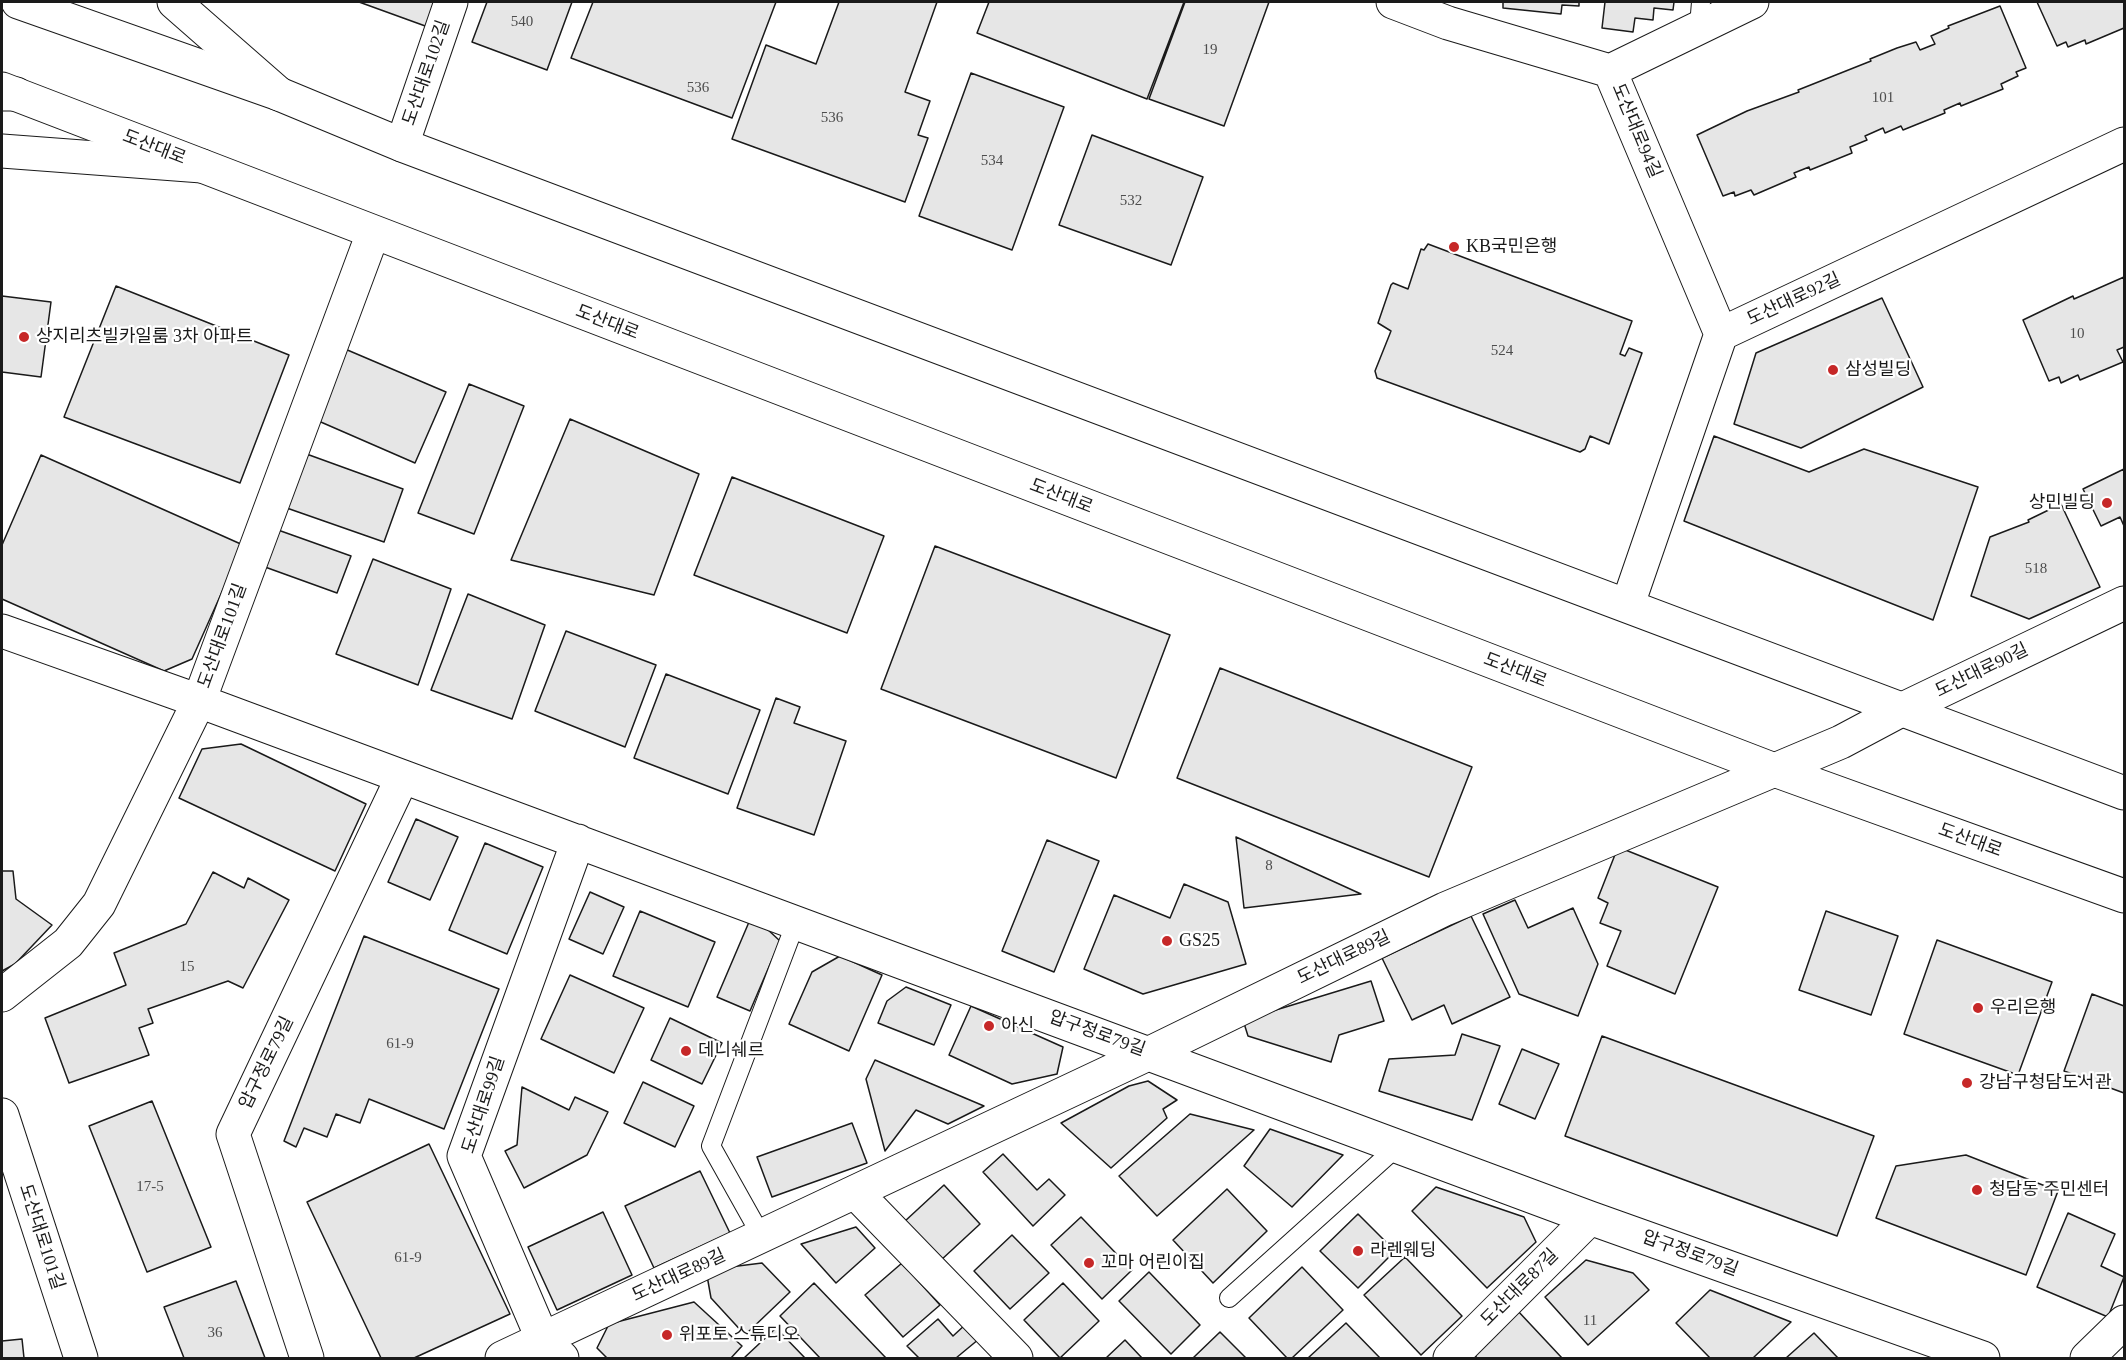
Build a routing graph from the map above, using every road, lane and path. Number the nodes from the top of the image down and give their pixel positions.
1 (18, 2) edge
2 (174, 2) edge
3 (451, 2) edge
4 (1393, 2) edge
5 (1752, 2) edge
6 (1449, 12) edge
7 (1700, 14) edge
8 (1611, 71) junction
9 (6, 92) edge
10 (279, 94) junction
11 (2124, 144) edge
12 (402, 145) junction
13 (2, 151) edge
14 (202, 166) junction
15 (373, 233) junction
16 (1721, 334) junction
17 (2124, 603) edge
18 (1628, 604) junction
19 (2, 631) edge
20 (199, 701) junction
21 (1903, 709) junction
22 (1841, 742) joint
23 (1777, 771) junction
24 (402, 778) junction
25 (2124, 793) edge
26 (578, 842) junction
27 (2124, 896) edge
28 (796, 922) junction
29 (2, 995) edge
30 (1150, 1053) junction
31 (2, 1115) edge
32 (1398, 1146) junction
33 (856, 1193) junction
34 (1590, 1218) junction
35 (762, 1237) junction
36 (1228, 1298) dead end
37 (2124, 1322) edge
38 (552, 1349) edge
39 (81, 1359) edge
40 (307, 1359) edge
41 (502, 1359) edge
42 (1016, 1359) edge
43 (1450, 1359) edge
44 (1983, 1359) edge
45 (2087, 1359) edge

1 - 10 main road
2 - 10 main road
3 - 12 main road, 도산대로102길
4 - 6 main road, 도산대로94길
5 - 7 main road
6 - 8 main road, 도산대로94길
7 - 8 main road
8 - 16 main road, 도산대로94길
9 - 14 main road, 도산대로
10 - 12 main road
11 - 16 main road, 도산대로92길
12 - 18 main road
13 - 14 main road
14 - 15 main road, 도산대로
15 - 20 main road, 도산대로101길
15 - 23 main road, 도산대로
16 - 18 main road
17 - 21 main road, 도산대로90길
18 - 21 main road
19 - 20 main road, 압구정로79길
20 - 24 main road, 압구정로79길
20 - 29 main road, 도산대로101길
21 - 22 main road, 도산대로90길
21 - 25 main road
22 - 23 main road, 도산대로89길
23 - 27 main road, 도산대로
23 - 30 main road, 도산대로89길
24 - 26 main road, 압구정로79길
24 - 40 main road, 압구정로79길
26 - 28 main road, 압구정로79길
26 - 38 main road, 도산대로99길
28 - 30 main road, 압구정로79길
28 - 35 lane
30 - 32 main road, 압구정로79길
30 - 33 main road, 도산대로89길
31 - 39 main road, 도산대로101길
32 - 34 main road, 압구정로79길
32 - 36 lane
33 - 35 main road, 도산대로89길
33 - 42 main road
34 - 43 main road, 도산대로87길
34 - 44 main road, 압구정로79길
35 - 38 main road, 도산대로89길
37 - 45 main road
38 - 41 main road, 도산대로89길

